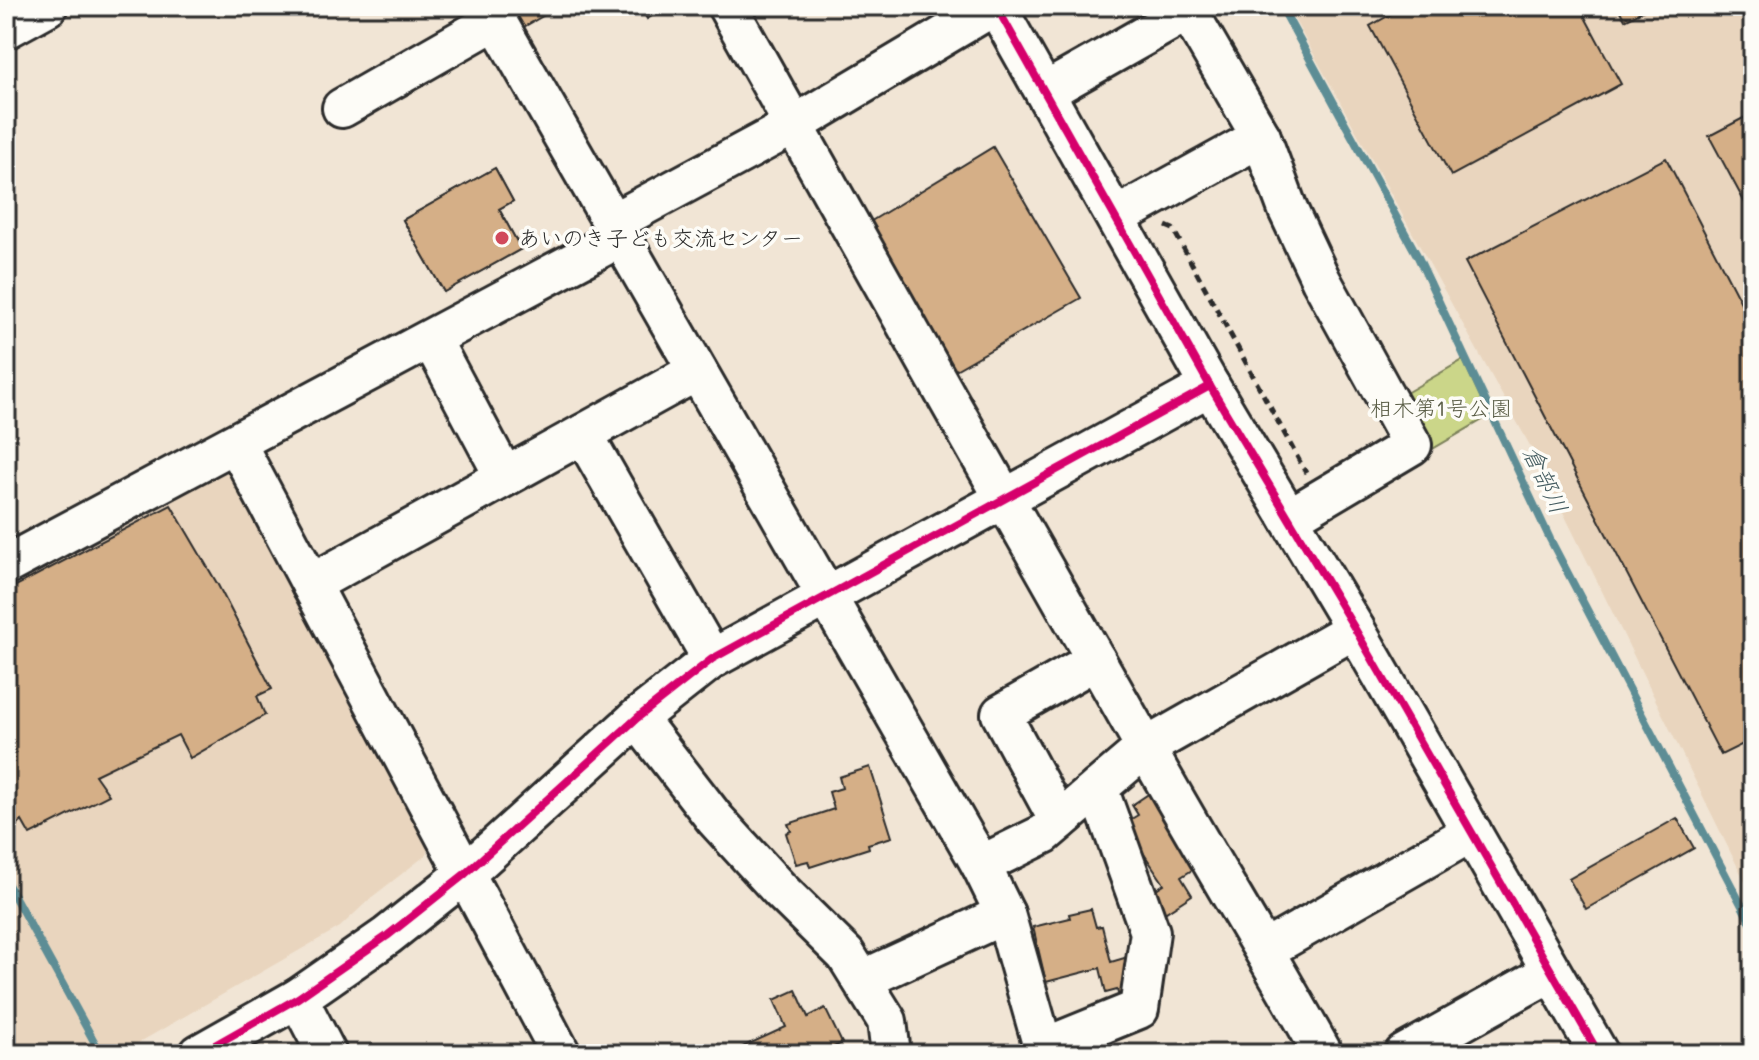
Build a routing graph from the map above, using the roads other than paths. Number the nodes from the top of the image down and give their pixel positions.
1 (48, 6) edge
2 (727, 6) edge
3 (995, 6) edge
4 (492, 13) edge
5 (8, 22) edge
6 (1045, 92) junction
7 (342, 108) dead end
8 (794, 125) junction
9 (1261, 137) junction
10 (1125, 212) junction
11 (616, 230) junction
12 (431, 339) junction
13 (697, 371) junction
14 (1210, 386) junction
15 (583, 434) junction
16 (236, 443) junction
17 (504, 476) junction
18 (1005, 498) junction
19 (1301, 512) junction
20 (6, 565) edge
21 (311, 584) junction
22 (826, 597) junction
23 (1355, 629) junction
24 (712, 659) junction
25 (1096, 660) junction
26 (637, 718) junction
27 (1145, 748) junction
28 (1098, 788) junction
29 (1059, 821) junction
30 (1472, 832) junction
31 (981, 865) junction
32 (465, 874) junction
33 (1005, 914) junction
34 (1265, 950) junction
35 (1551, 972) junction
36 (862, 980) junction
37 (298, 998) junction
38 (1044, 1051) edge
39 (199, 1054) edge
40 (327, 1054) edge
41 (561, 1054) edge
42 (891, 1054) edge
43 (1323, 1054) edge
44 (1404, 1054) edge
45 (1599, 1054) edge

1 - 5 street
2 - 8 street
3 - 6 street
3 - 8 street
4 - 7 street
4 - 11 street
6 - 9 street
6 - 10 street
8 - 11 street
8 - 18 street
9 - 10 street
9 - 19 street
10 - 14 street
11 - 12 street
11 - 13 street
12 - 16 street
12 - 17 street
13 - 15 street
13 - 22 street
14 - 18 street
14 - 19 street
15 - 17 street
15 - 24 street
16 - 20 street
16 - 21 street
17 - 21 street
18 - 22 street
18 - 25 street
19 - 23 street
21 - 32 street
22 - 24 street
22 - 31 street
23 - 27 street
23 - 30 street
24 - 26 street
25 - 27 street
25 - 29 street
26 - 32 street
26 - 36 street
27 - 28 street
27 - 34 street
28 - 29 street
28 - 38 street
29 - 31 street
30 - 34 street
30 - 35 street
31 - 33 street
32 - 37 street
32 - 41 street
33 - 36 street
33 - 38 street
34 - 43 street
35 - 44 street
35 - 45 street
36 - 42 street
37 - 39 street
37 - 40 street

